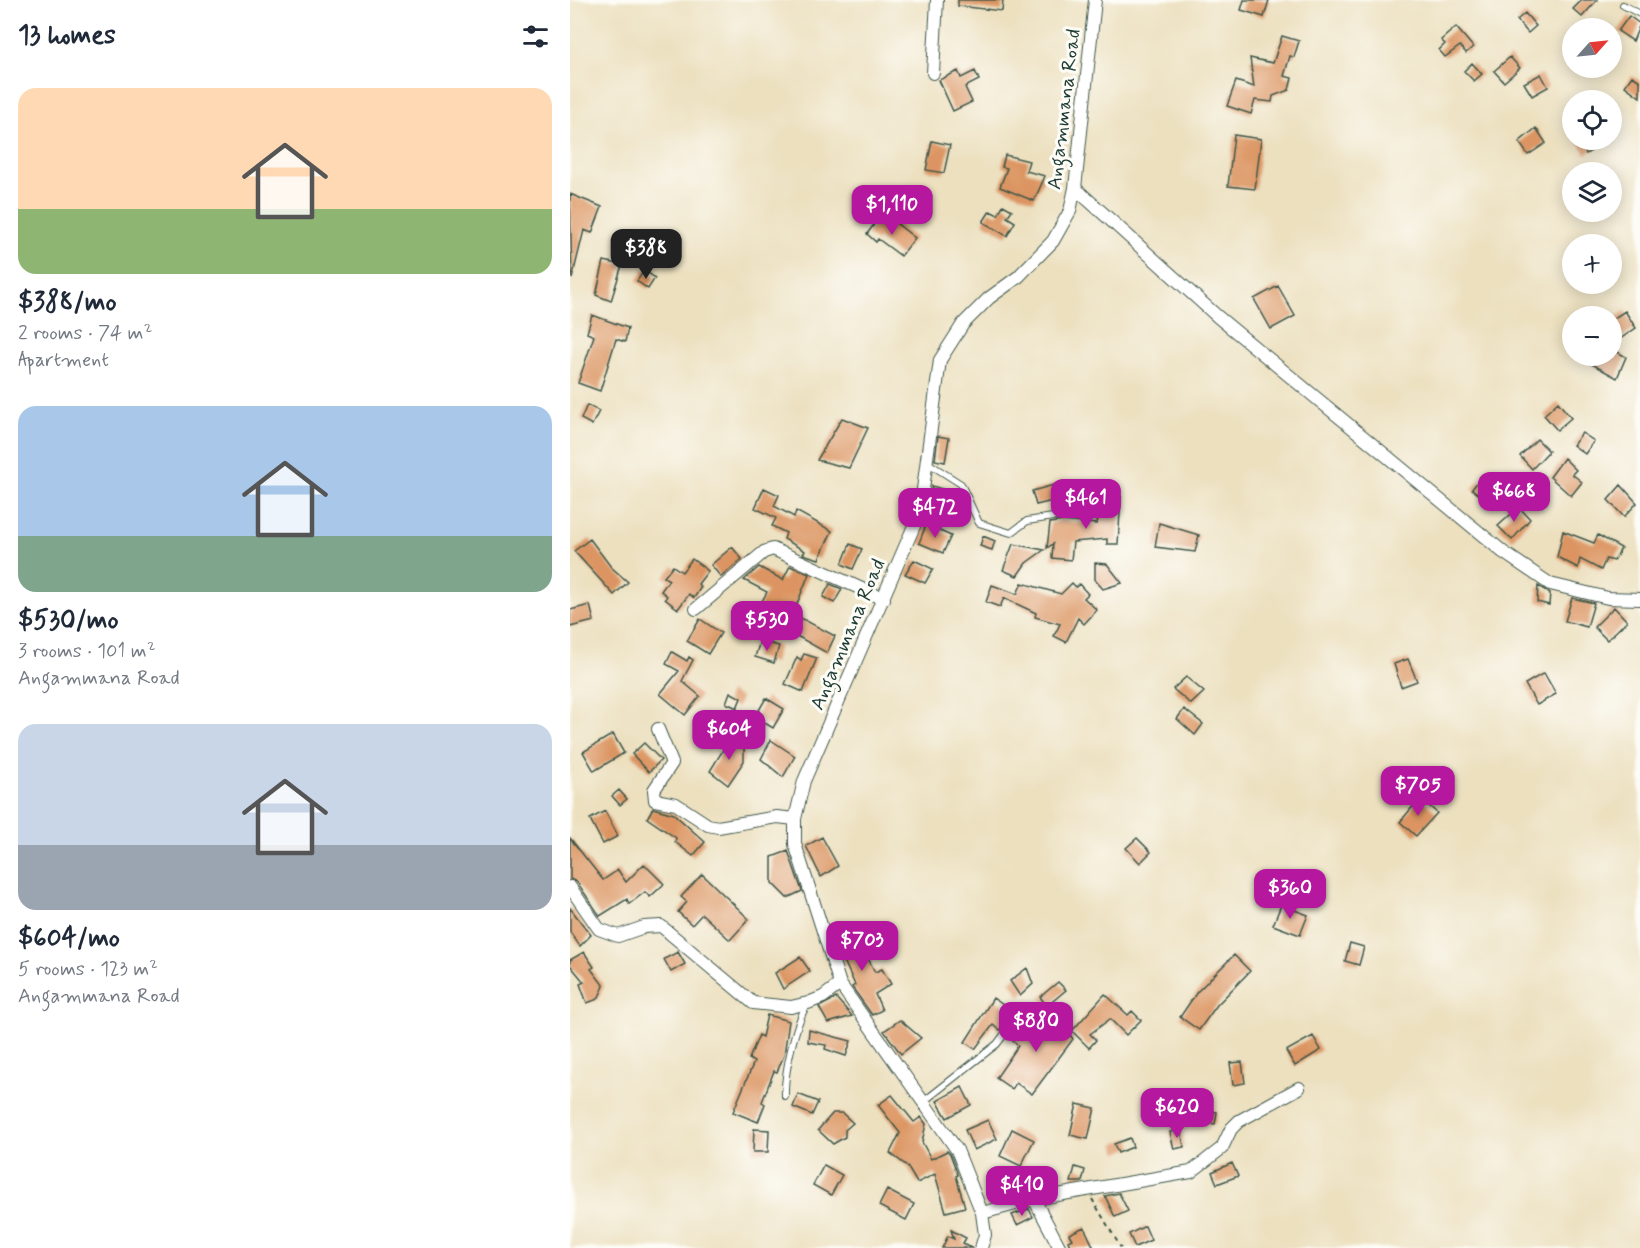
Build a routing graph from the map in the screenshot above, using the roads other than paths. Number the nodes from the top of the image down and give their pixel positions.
1 (937, 0) edge
2 (1095, 0) edge
3 (1623, 5) dead end
4 (1640, 14) edge
5 (933, 73) dead end
6 (1075, 188) junction
7 (928, 463) junction
8 (1066, 515) dead end
9 (884, 599) junction
10 (1640, 599) edge
11 (696, 609) dead end
12 (658, 729) dead end
13 (795, 819) junction
14 (570, 887) edge
15 (840, 984) junction
16 (808, 1003) junction
17 (1019, 1015) dead end
18 (1299, 1088) dead end
19 (785, 1096) dead end
20 (922, 1102) junction
21 (1034, 1199) junction
22 (982, 1213) junction
23 (981, 1248) edge
24 (1060, 1248) edge

1 - 5 street
2 - 6 street, Angammana Road
3 - 4 lane
6 - 7 street, Angammana Road
6 - 10 street
7 - 8 lane
7 - 9 street, Angammana Road
9 - 11 street
9 - 13 street, Angammana Road
12 - 13 street
13 - 15 street, Angammana Road
14 - 16 street
15 - 16 street
15 - 20 street, Angammana Road
16 - 19 lane
17 - 20 lane
18 - 21 street
20 - 22 street, Angammana Road
21 - 22 street
21 - 24 street
22 - 23 street, Angammana Road

